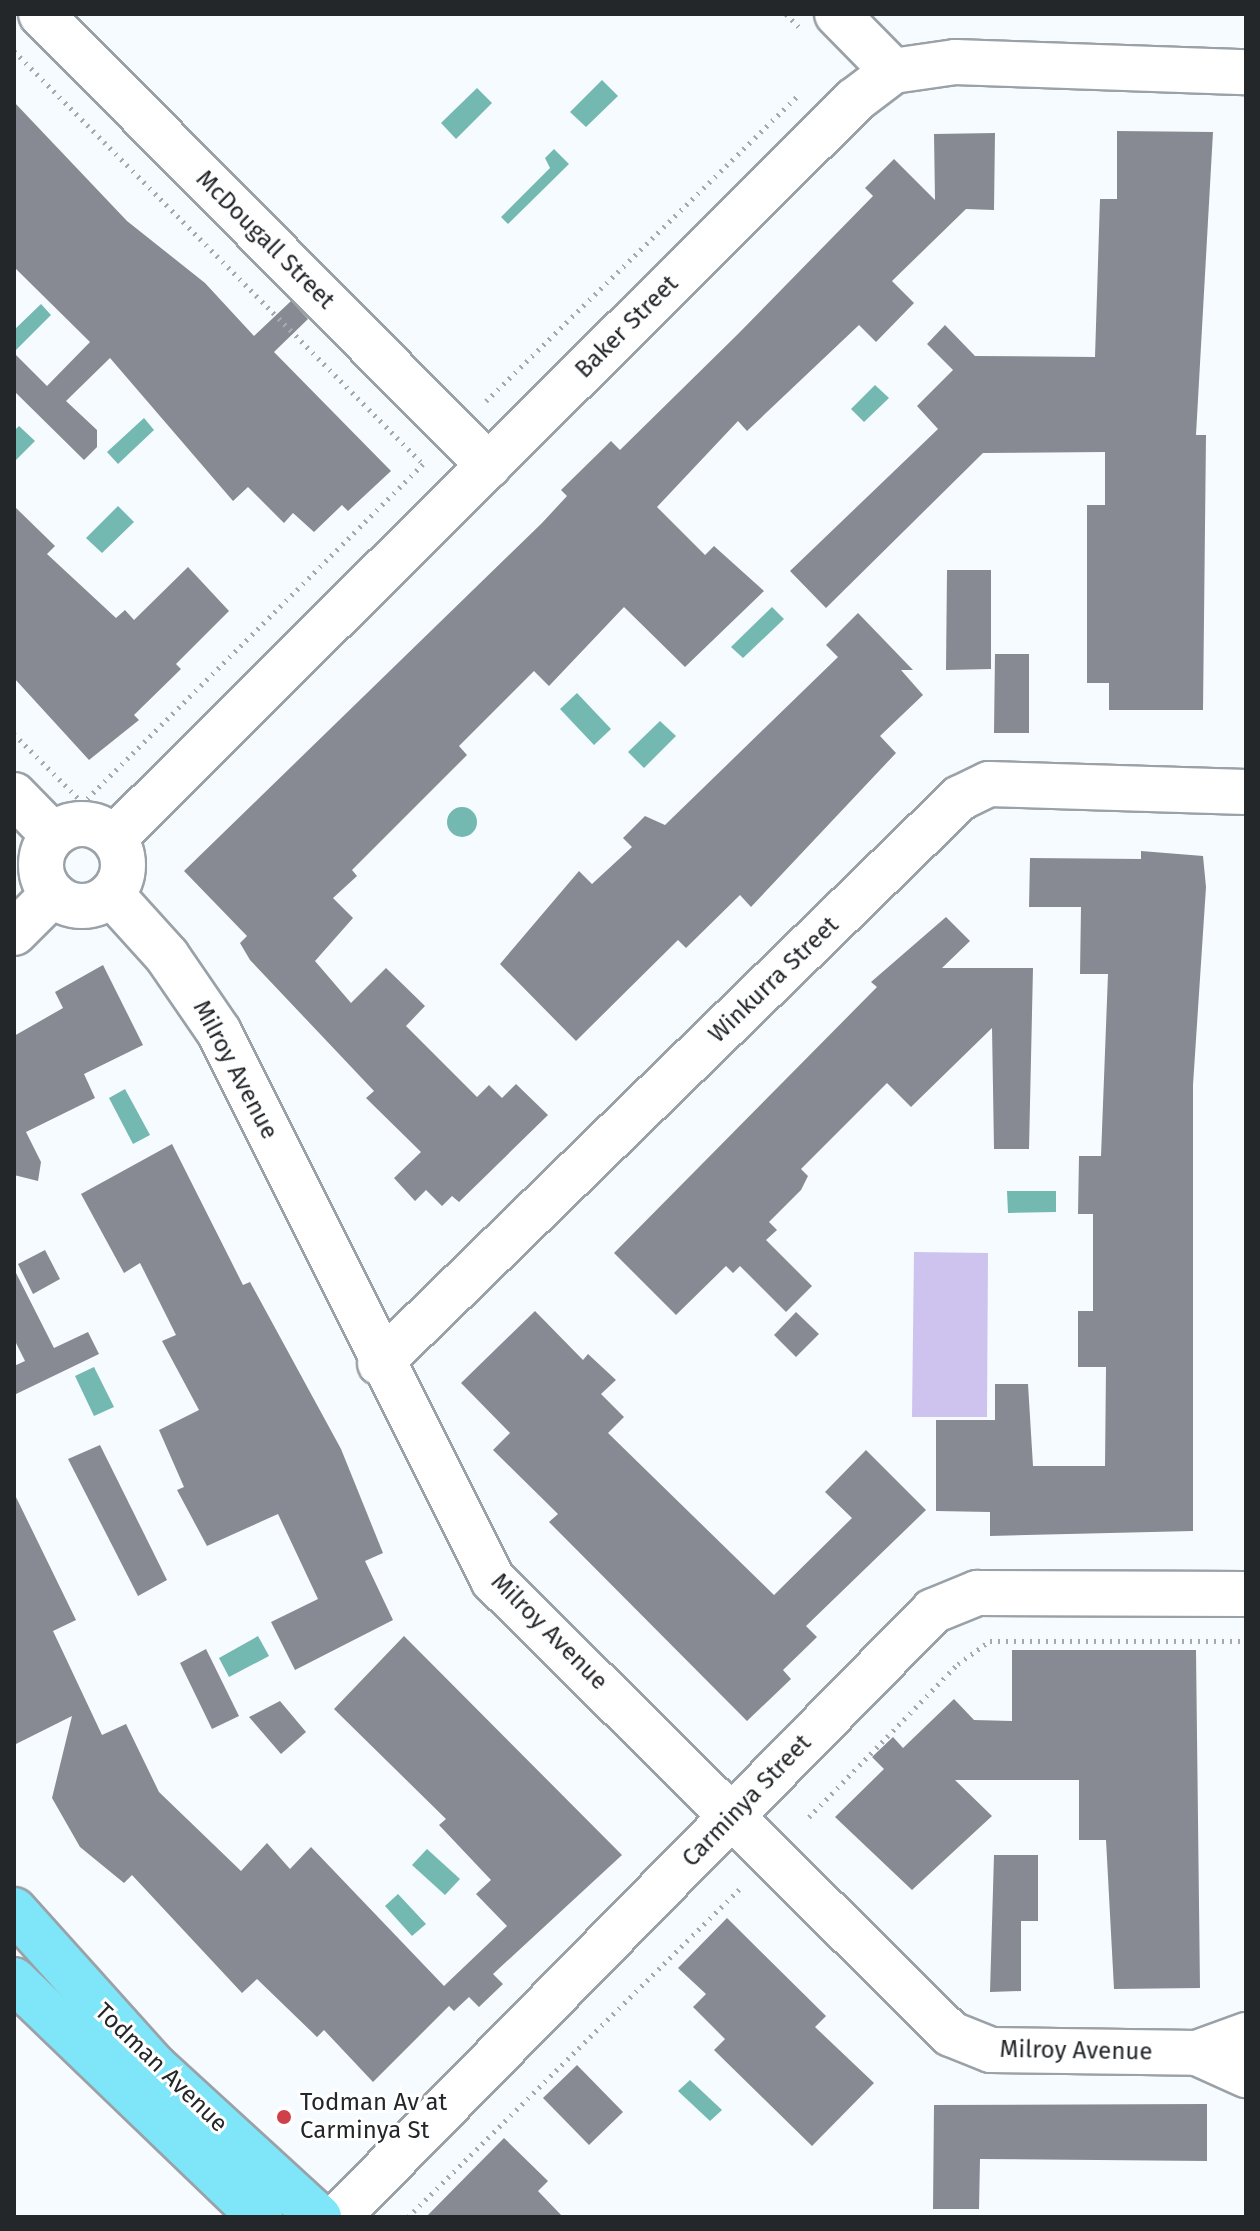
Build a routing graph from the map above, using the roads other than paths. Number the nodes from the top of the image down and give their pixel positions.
1 (41, 14) edge
2 (822, 24) edge
3 (893, 71) junction
4 (1246, 72) edge
5 (489, 466) junction
6 (1246, 792) edge
7 (14, 795) edge
8 (53, 835) junction
9 (114, 838) junction
10 (53, 894) junction
11 (111, 894) junction
12 (14, 933) edge
13 (380, 1363) junction
14 (1246, 1594) edge
15 (735, 1814) junction
16 (14, 1910) edge
17 (14, 1953) edge
18 (14, 1980) edge
19 (111, 2021) junction
20 (1246, 2035) edge
21 (1197, 2053) junction
22 (1246, 2075) edge
23 (260, 2217) edge
24 (319, 2217) edge
25 (338, 2217) edge

1 - 5 street, McDougall Street
2 - 3 street
3 - 4 street, Baker Street
3 - 5 street, Baker Street
5 - 9 street, Baker Street
6 - 13 street, Winkurra Street
7 - 8 street
8 - 9 street
8 - 10 street
9 - 11 street
10 - 11 street
10 - 12 street
11 - 13 street, Milroy Avenue
13 - 15 street, Milroy Avenue
14 - 15 street, Carminya Street
15 - 21 street, Milroy Avenue
15 - 25 street, Carminya Street
16 - 19 main road, Todman Avenue
17 - 19 main road
18 - 23 main road, Todman Avenue
19 - 24 main road, Todman Avenue
20 - 21 street
21 - 22 street

